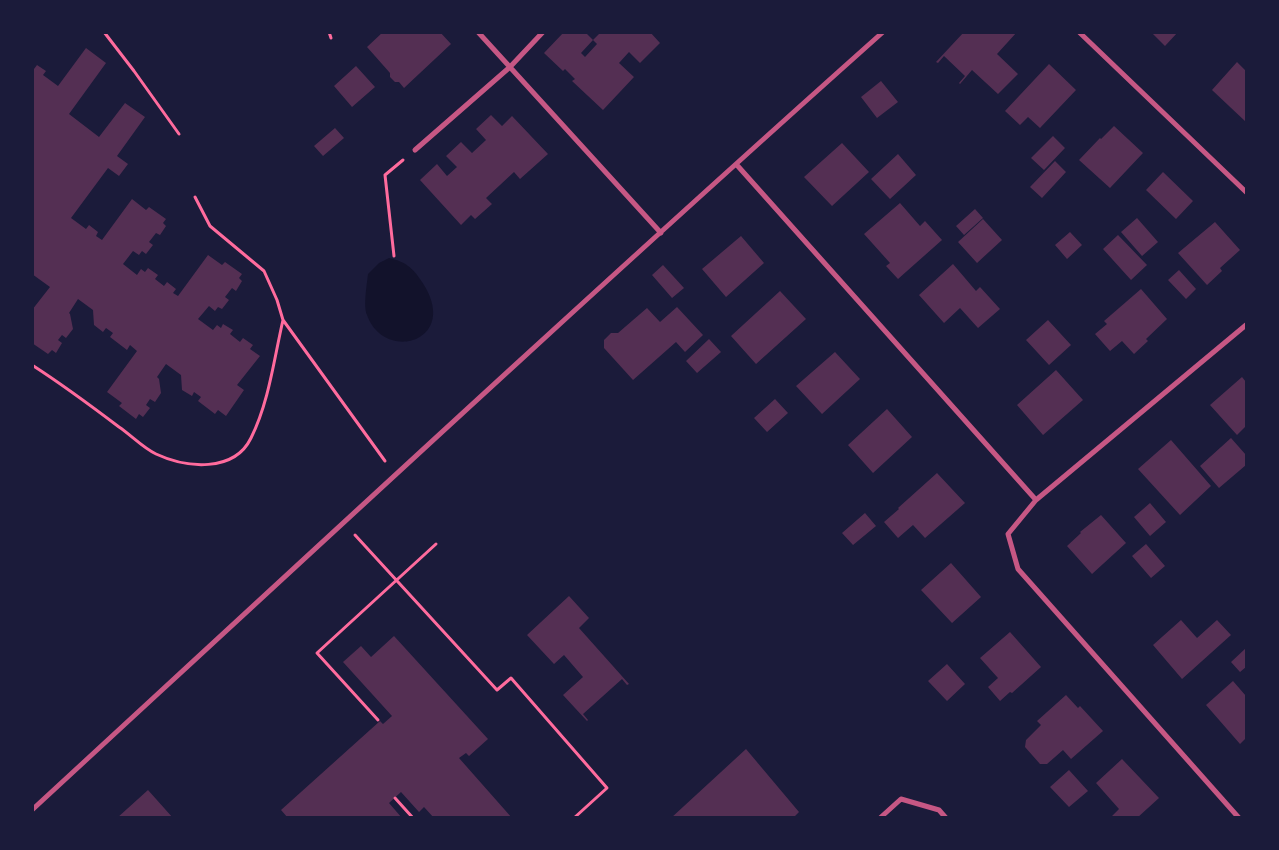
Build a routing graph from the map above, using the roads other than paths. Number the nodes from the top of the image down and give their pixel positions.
1 (478, 32) edge
2 (543, 32) edge
3 (883, 32) edge
4 (1079, 32) edge
5 (510, 67) junction
6 (415, 150) road end
7 (736, 164) junction
8 (1246, 192) edge
9 (661, 233) junction
10 (1246, 326) edge
11 (1036, 500) junction
12 (32, 810) edge
13 (880, 818) edge
14 (946, 818) edge
15 (1238, 818) edge

1 - 5 street
2 - 5 street
3 - 7 street
4 - 8 street
5 - 6 street
5 - 9 street
7 - 9 street
7 - 11 street
9 - 12 street
10 - 11 street
11 - 15 street
13 - 14 street

